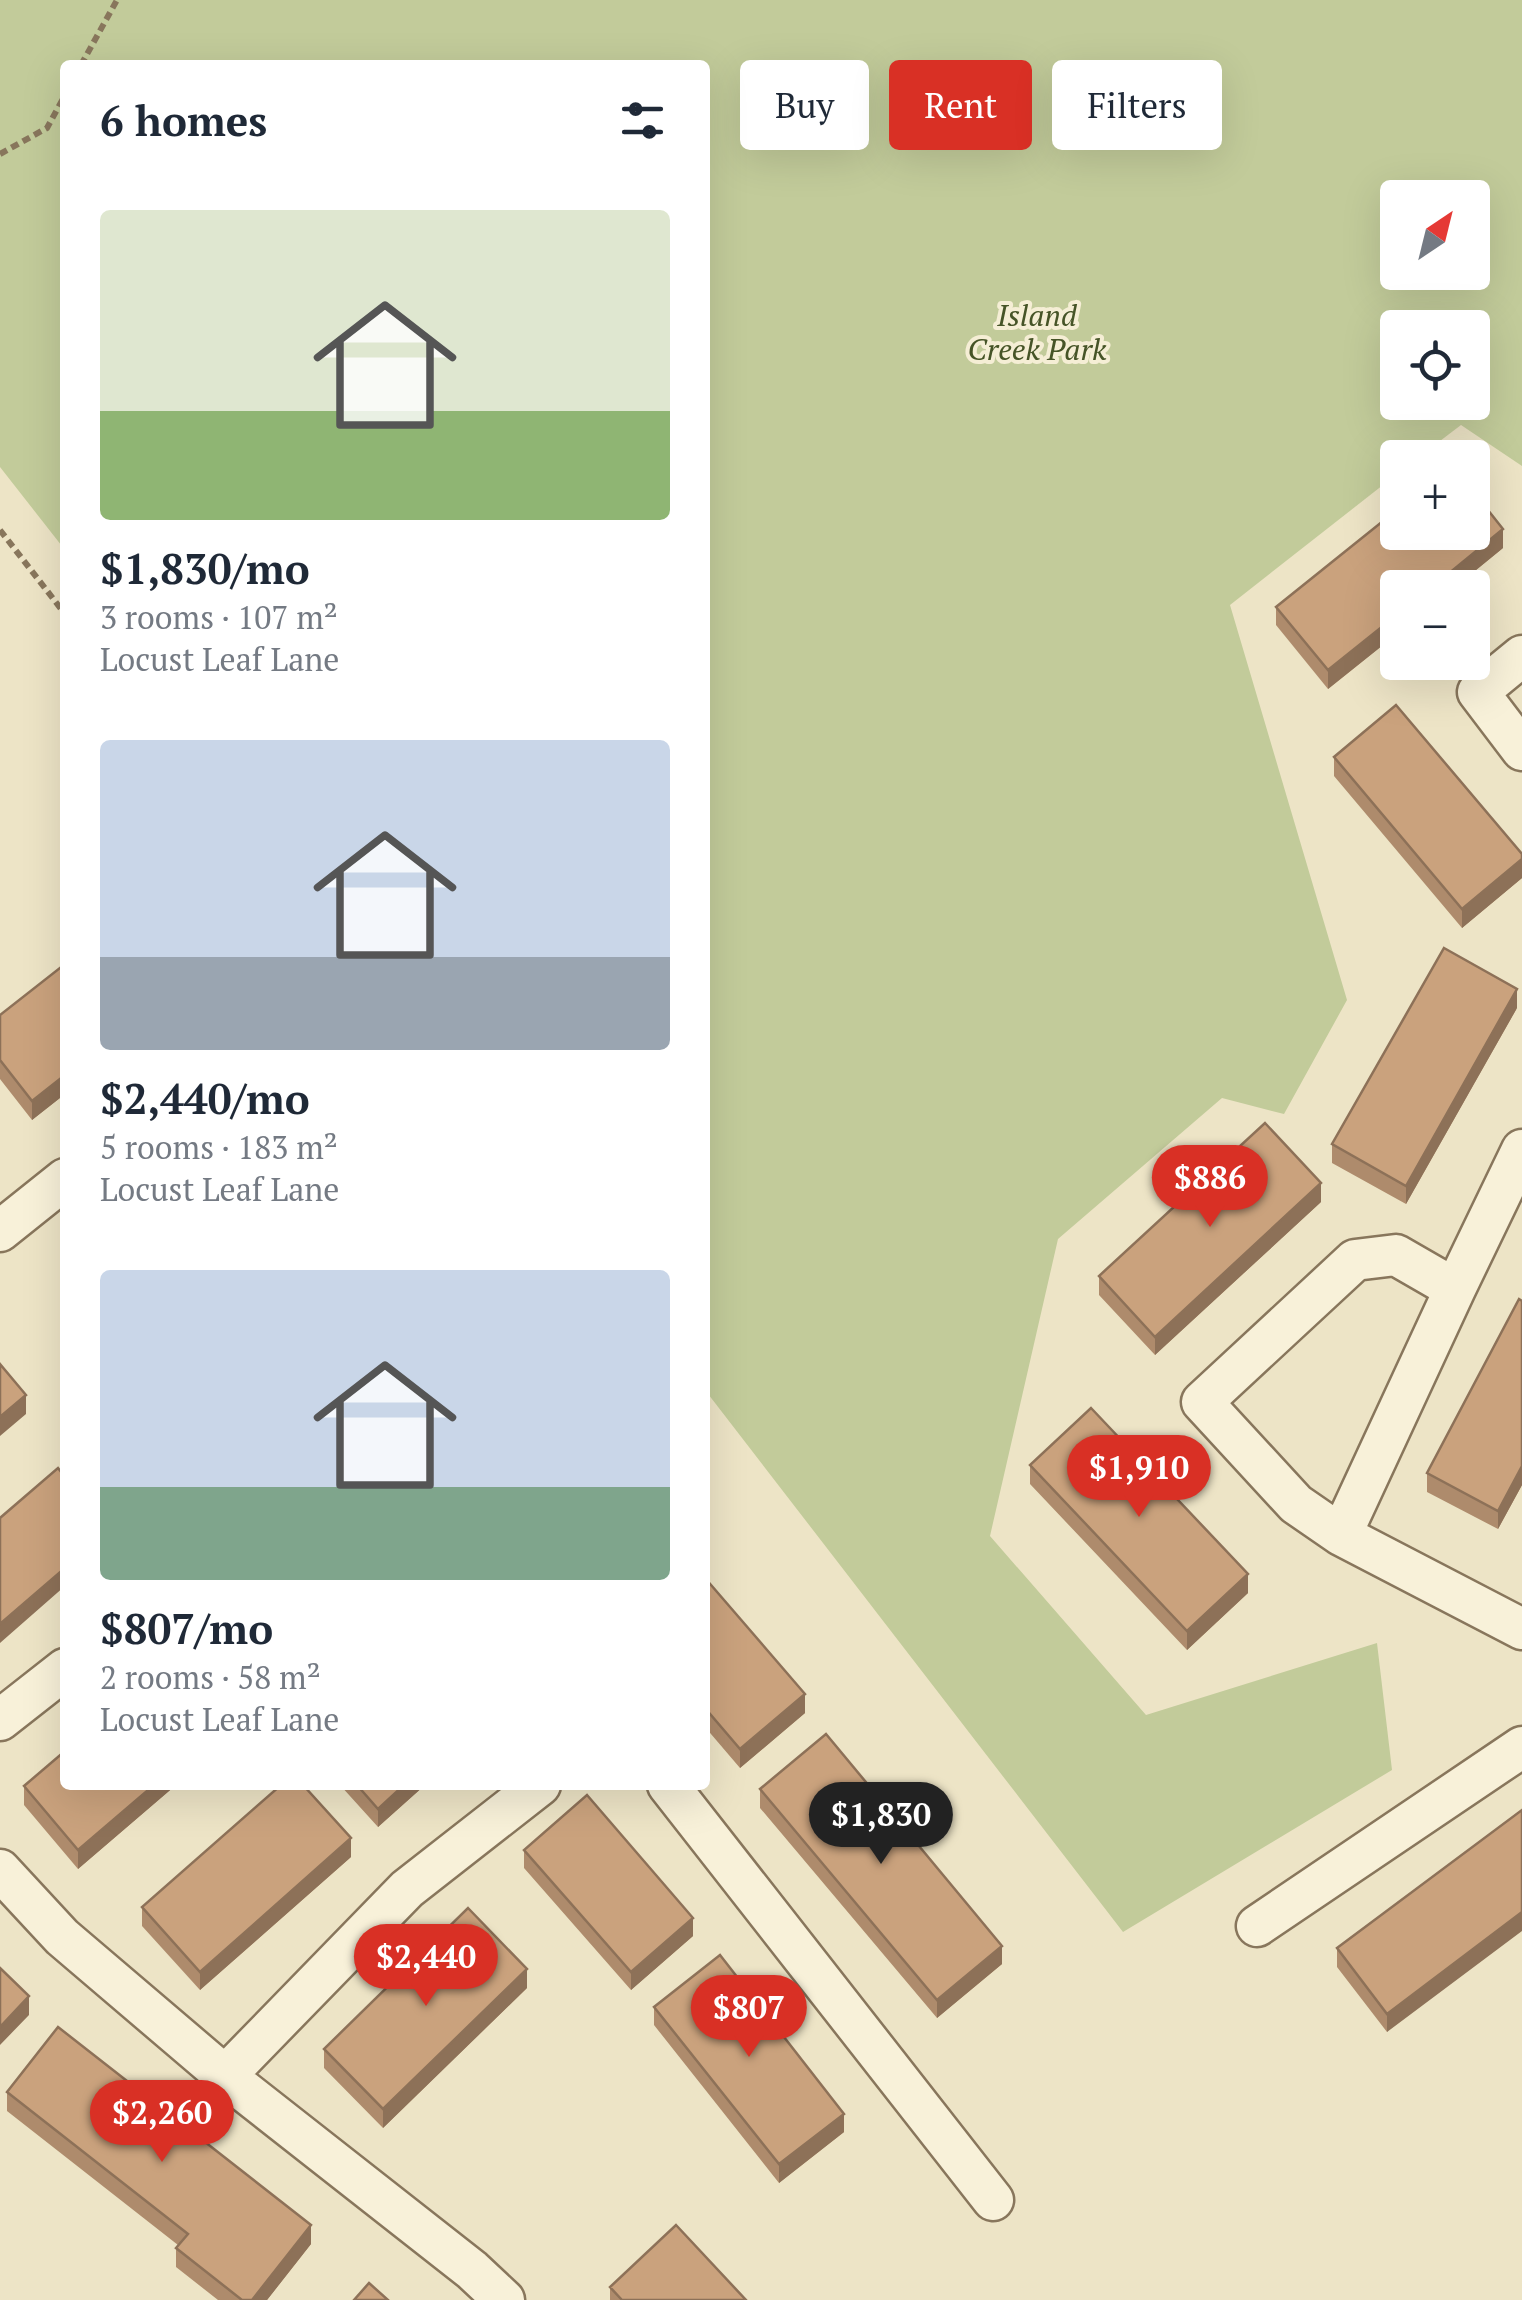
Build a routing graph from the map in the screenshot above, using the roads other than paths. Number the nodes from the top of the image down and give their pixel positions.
1 (1522, 656) edge
2 (1522, 750) edge
3 (1522, 1150) edge
4 (60, 1183) edge
5 (0, 1232) edge
6 (1455, 1288) junction
7 (1340, 1535) junction
8 (1522, 1629) edge
9 (60, 1673) edge
10 (0, 1720) edge
11 (1522, 1747) edge
12 (534, 1790) edge
13 (672, 1790) edge
14 (0, 1870) edge
15 (1257, 1926) dead end
16 (225, 2076) junction
17 (993, 2200) dead end
18 (504, 2300) edge

1 - 2 street
3 - 6 street
4 - 5 street
6 - 7 street
6 - 7 street
7 - 8 street
9 - 10 street
11 - 15 street
12 - 16 street
13 - 17 street
14 - 16 street
16 - 18 street

